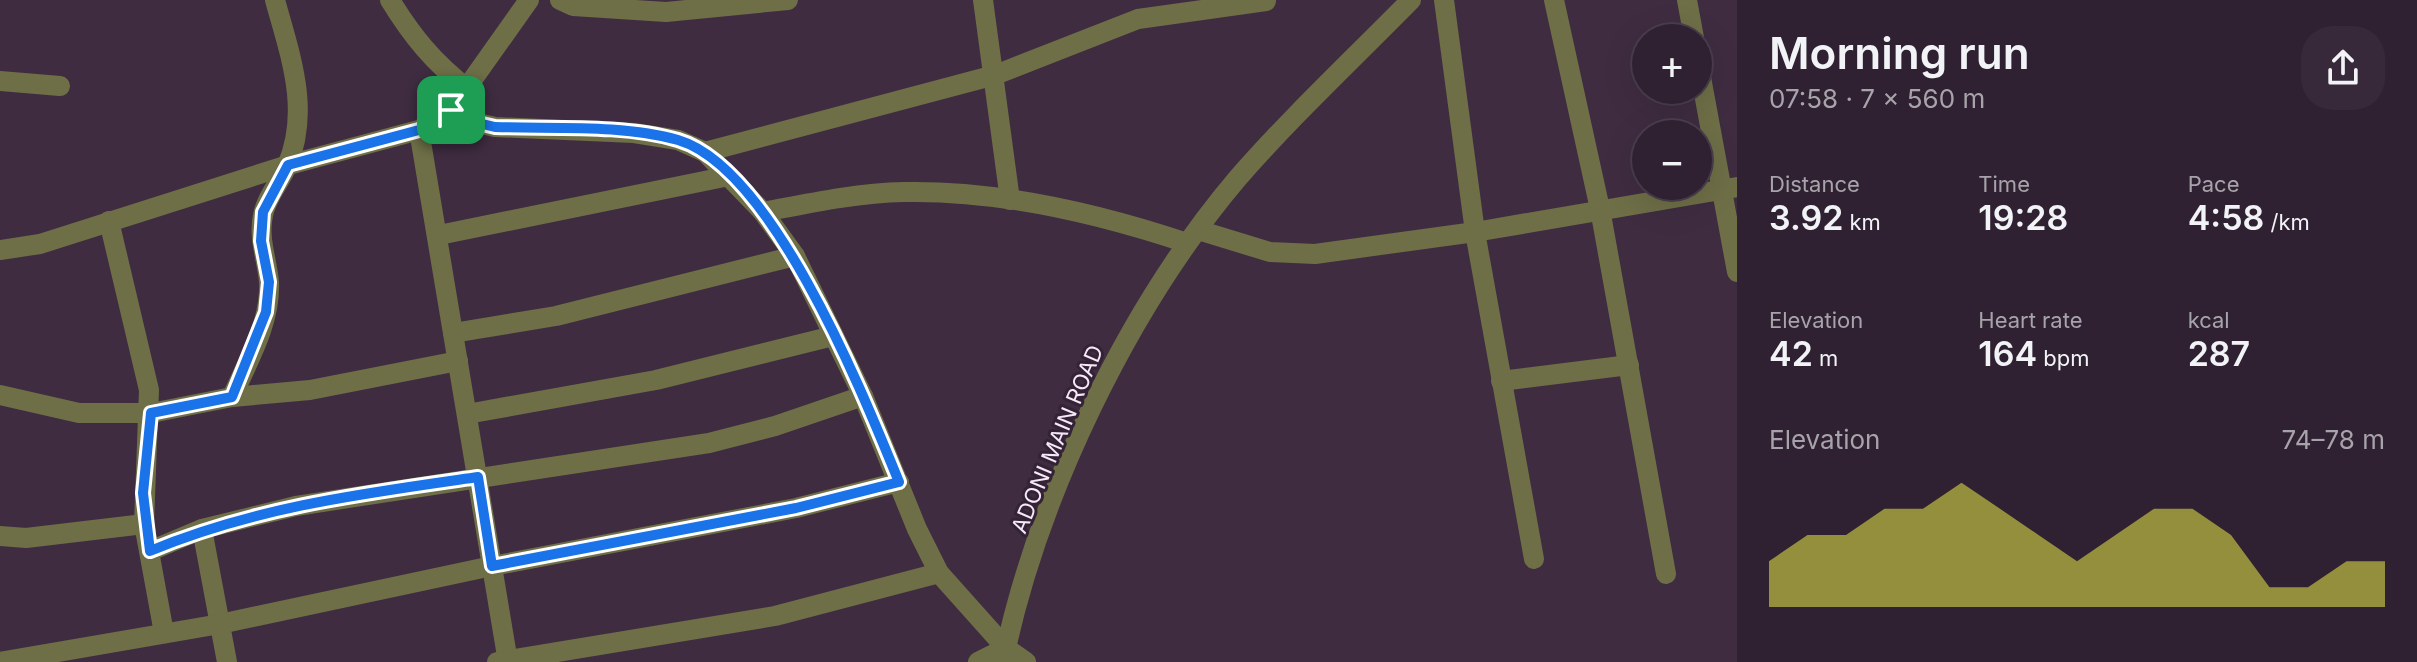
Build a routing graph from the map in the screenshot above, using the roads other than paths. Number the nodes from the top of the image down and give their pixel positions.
1 (275, 0) edge
2 (390, 0) edge
3 (529, 0) edge
4 (560, 0) edge
5 (788, 0) edge
6 (983, 0) edge
7 (1411, 0) edge
8 (1444, 0) edge
9 (1554, 0) edge
10 (1687, 0) edge
11 (1266, 1) edge
12 (1691, 24) edge
13 (995, 75) junction
14 (0, 81) edge
15 (60, 86) dead end
16 (468, 89) junction
17 (1708, 104) edge
18 (451, 110) junction
19 (419, 130) junction
20 (705, 152) junction
21 (288, 165) junction
22 (729, 176) junction
23 (1729, 188) edge
24 (1010, 200) junction
25 (1600, 209) junction
26 (763, 212) junction
27 (109, 221) junction
28 (1475, 232) junction
29 (439, 235) junction
30 (1193, 236) junction
31 (0, 250) edge
32 (795, 256) junction
33 (1737, 272) edge
34 (453, 333) junction
35 (833, 336) junction
36 (458, 361) junction
37 (1629, 365) junction
38 (1501, 381) junction
39 (0, 395) edge
40 (863, 396) junction
41 (232, 397) junction
42 (151, 413) junction
43 (467, 414) junction
44 (478, 477) junction
45 (899, 482) junction
46 (144, 524) junction
47 (202, 529) junction
48 (0, 536) edge
49 (150, 551) junction
50 (1534, 559) dead end
51 (492, 566) junction
52 (939, 573) junction
53 (1666, 574) dead end
54 (220, 624) junction
55 (164, 633) junction
56 (1005, 655) edge
57 (504, 661) edge
58 (0, 662) edge
59 (227, 662) edge
60 (978, 662) edge
61 (1026, 662) edge

1 - 21 street
2 - 16 street
3 - 16 street
4 - 5 street
6 - 13 street
7 - 30 street, ADONI MAIN ROAD
8 - 28 street
9 - 25 street
10 - 12 street
11 - 13 street
13 - 20 street
13 - 24 street
14 - 15 street
16 - 18 street
17 - 23 street
18 - 19 street
18 - 20 street
19 - 21 street
19 - 29 street
20 - 22 street
21 - 27 street
21 - 41 street
22 - 26 street
22 - 29 street
23 - 25 street
23 - 33 street
24 - 26 street
24 - 30 street
25 - 28 street
25 - 37 street
26 - 32 street
27 - 31 street
27 - 42 street
28 - 30 street
28 - 38 street
29 - 34 street
30 - 56 street, ADONI MAIN ROAD
32 - 34 street
32 - 35 street
34 - 36 street
35 - 40 street
35 - 43 street
36 - 41 street
36 - 43 street
37 - 38 street
37 - 53 street
38 - 50 street
39 - 42 street
40 - 44 street
40 - 45 street
41 - 42 street
42 - 46 street
43 - 44 street
44 - 47 street
44 - 51 street
45 - 51 street
45 - 52 street
46 - 48 street
46 - 49 street
47 - 49 street
47 - 54 street
49 - 55 street
51 - 54 street
51 - 57 street
52 - 56 street
52 - 57 street
54 - 55 street
54 - 59 street
55 - 58 street
56 - 60 street
56 - 61 street

